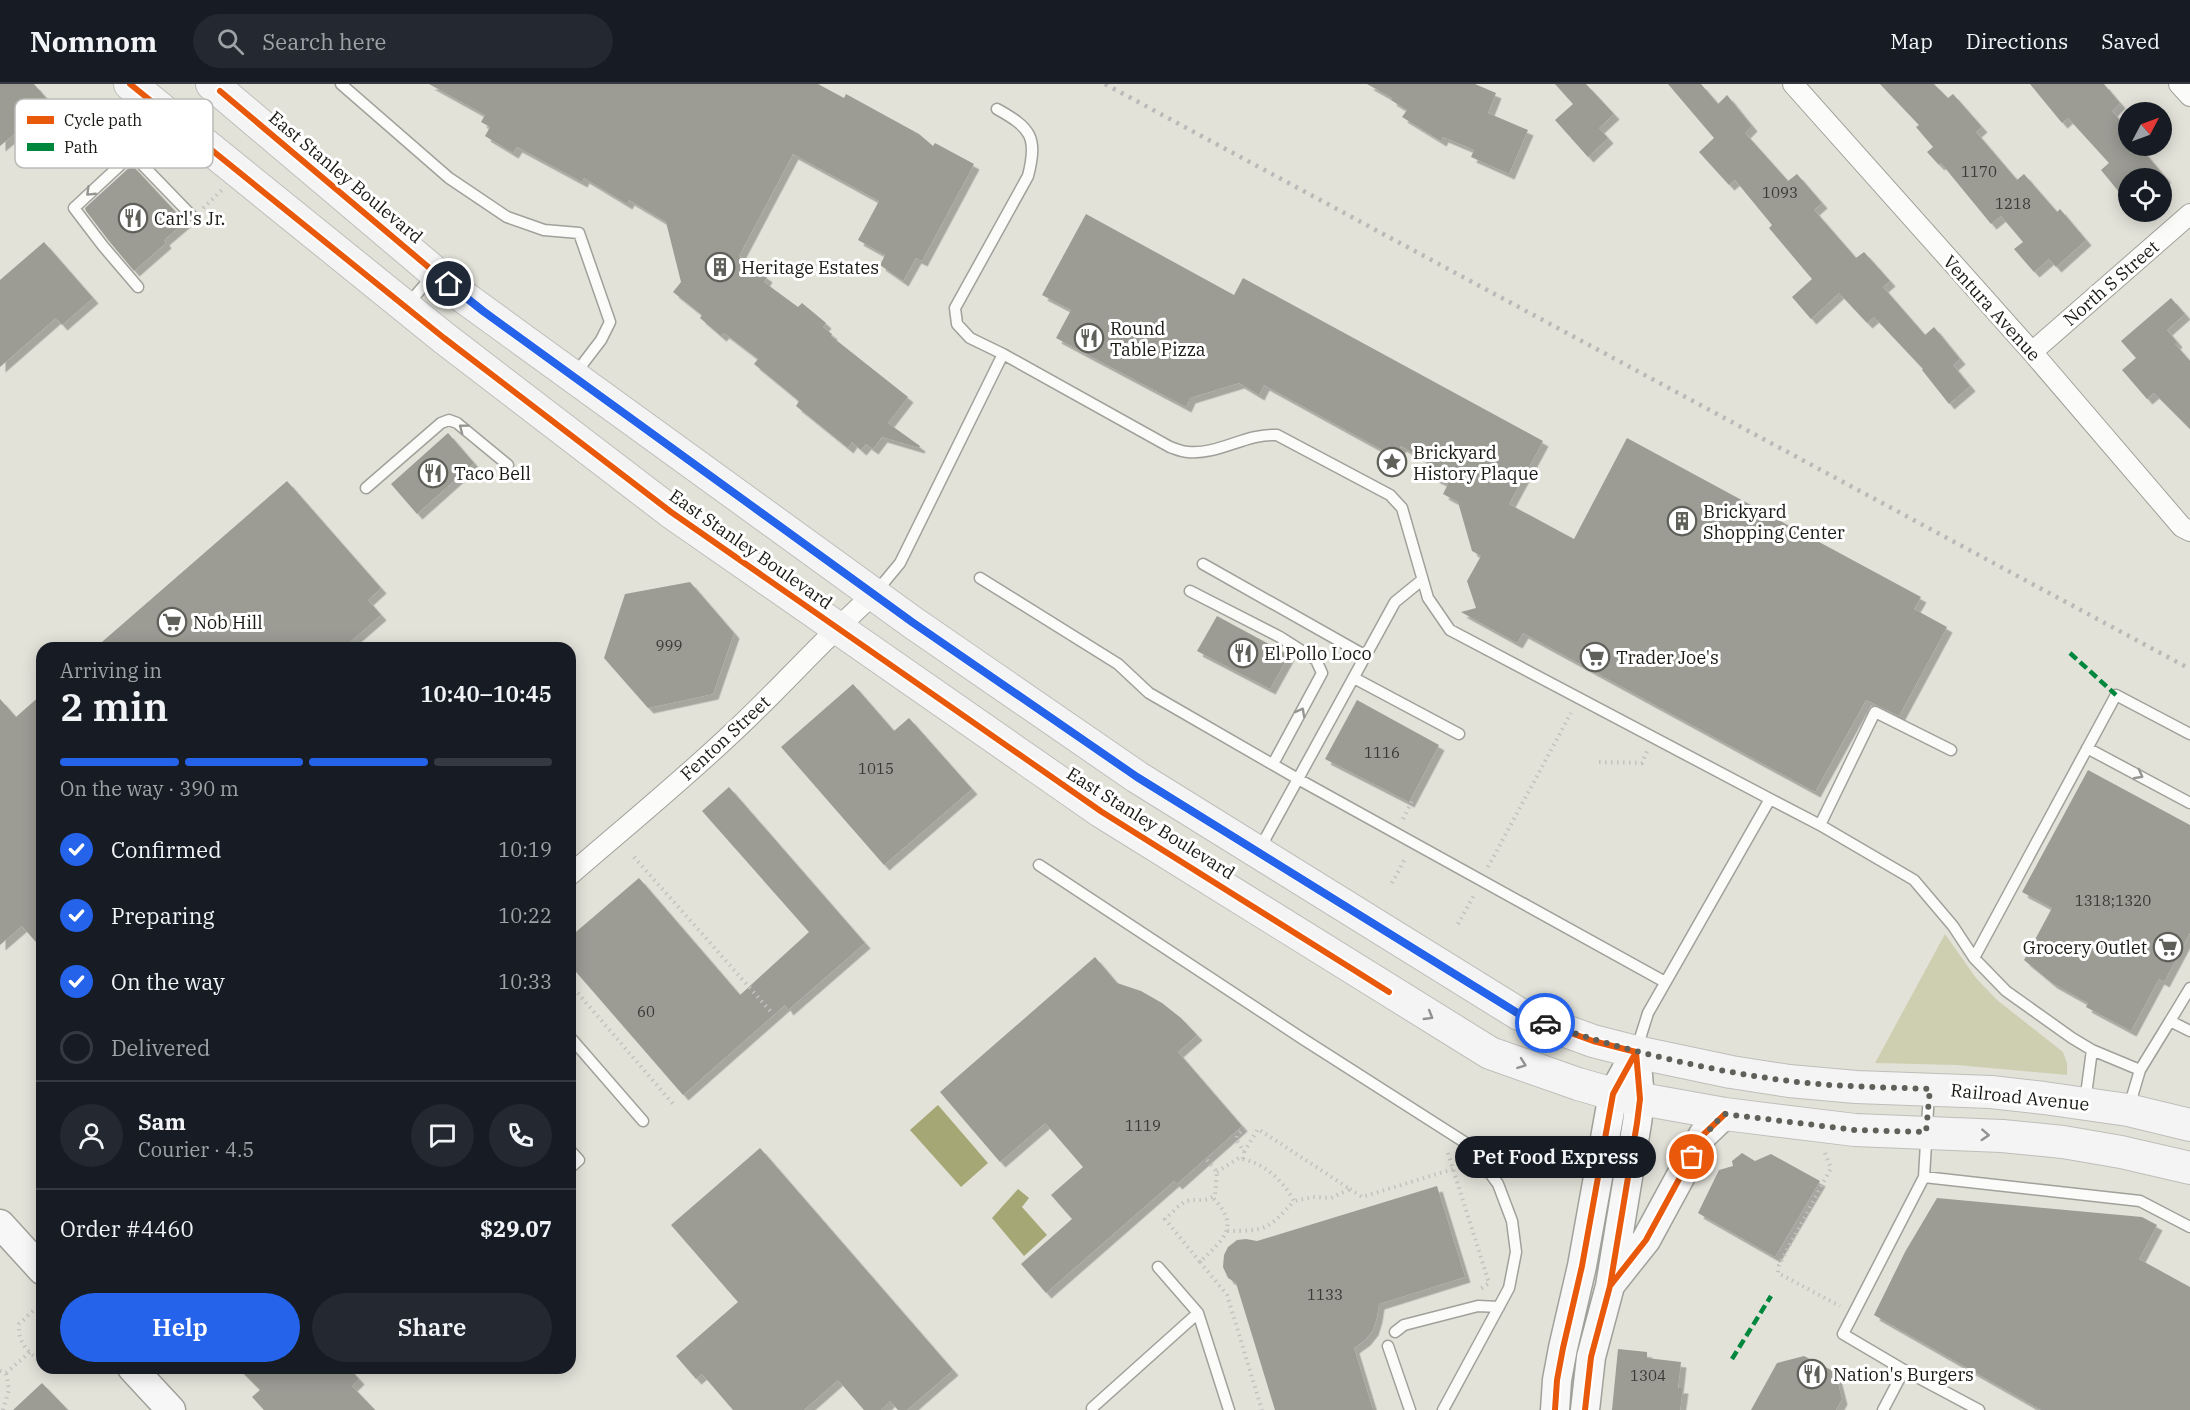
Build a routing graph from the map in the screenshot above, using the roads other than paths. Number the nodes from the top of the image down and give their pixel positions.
1 (130, 84) edge
2 (212, 84) edge
3 (341, 84) edge
4 (1793, 84) edge
5 (2180, 84) edge
6 (2190, 96) edge
7 (149, 99) edge
8 (997, 110) dead end
9 (213, 151) edge
10 (117, 168) edge
11 (147, 168) edge
12 (196, 213) road end
13 (2190, 214) edge
14 (436, 273) junction
15 (138, 287) dead end
16 (406, 306) junction
17 (2032, 352) junction
18 (1003, 354) junction
19 (573, 376) junction
20 (508, 465) dead end
21 (366, 488) dead end
22 (2190, 531) edge
23 (1203, 564) dead end
24 (980, 578) dead end
25 (1422, 580) junction
26 (1190, 591) dead end
27 (873, 594) junction
28 (836, 628) junction
29 (1366, 656) junction
30 (1354, 678) junction
31 (1459, 734) dead end
32 (2190, 734) edge
33 (2087, 748) junction
34 (1951, 750) dead end
35 (1273, 764) junction
36 (1298, 779) junction
37 (1770, 799) junction
38 (2190, 803) edge
39 (1820, 825) junction
40 (1258, 851) junction
41 (1039, 865) dead end
42 (576, 870) edge
43 (1974, 958) junction
44 (1665, 982) junction
45 (2190, 988) edge
46 (2170, 1021) junction
47 (2190, 1031) edge
48 (576, 1044) edge
49 (2092, 1050) junction
50 (1636, 1052) junction
51 (2140, 1070) junction
52 (1930, 1089) junction
53 (1626, 1096) junction
54 (2085, 1103) junction
55 (2128, 1110) junction
56 (1725, 1114) junction
57 (643, 1121) dead end
58 (2190, 1125) edge
59 (1926, 1132) junction
60 (2190, 1168) edge
61 (1924, 1177) junction
62 (0, 1224) edge
63 (2190, 1227) edge
64 (36, 1263) edge
65 (1158, 1267) dead end
66 (1610, 1286) junction
67 (1499, 1307) junction
68 (1198, 1313) junction
69 (1395, 1332) dead end
70 (1388, 1346) dead end
71 (1904, 1370) junction
72 (138, 1374) edge
73 (1092, 1408) dead end
74 (171, 1410) edge
75 (1229, 1410) edge
76 (1410, 1410) edge
77 (1443, 1410) edge
78 (1555, 1410) edge
79 (1585, 1410) edge
80 (1883, 1410) edge
81 (1979, 1410) edge

1 - 7 main road, East Stanley Boulevard
2 - 14 main road, East Stanley Boulevard
3 - 19 lane
4 - 17 street, Ventura Avenue
5 - 6 street
8 - 18 lane
9 - 16 main road, East Stanley Boulevard
10 -> 15 lane
12 -> 11 lane
13 - 17 street, North S Street
14 - 16 lane
14 - 19 main road, East Stanley Boulevard
16 - 28 main road, East Stanley Boulevard
17 - 22 street, Ventura Avenue
18 - 25 lane
18 - 27 lane
19 - 27 main road, East Stanley Boulevard
20 -> 21 lane
23 - 29 lane
24 - 35 lane
25 - 29 lane
25 - 37 lane
35 -> 26 lane
27 - 28 street, Fenton Street
27 - 40 main road, East Stanley Boulevard
28 - 42 street, Fenton Street
28 -> 53 main road, East Stanley Boulevard
29 - 30 lane
30 - 31 lane
30 - 36 lane
32 - 33 lane
33 -> 38 lane
33 - 43 lane
34 - 39 lane
35 - 36 lane
36 - 40 lane
36 - 44 lane
37 - 39 lane
37 - 44 lane
39 - 43 lane
40 - 50 main road, East Stanley Boulevard
41 - 67 lane
43 - 49 lane
44 - 50 lane
45 - 46 lane
46 - 47 lane
46 - 51 lane
48 - 57 lane
49 - 51 lane
49 - 54 lane
50 - 52 main road, Railroad Avenue
50 - 53 main road
51 - 55 lane
52 - 54 main road, Railroad Avenue
52 - 59 lane
53 - 56 main road
53 - 66 main road
53 - 78 main road
54 - 55 main road, Railroad Avenue
55 - 58 main road, Railroad Avenue
56 - 59 main road
56 - 66 main road
59 -> 60 main road
59 - 61 lane
61 - 63 lane
61 - 71 lane
62 - 64 main road
65 - 68 lane
66 - 79 main road
67 - 69 lane
67 - 77 lane
68 - 73 lane
68 - 75 lane
70 - 76 lane
71 - 80 lane
71 - 81 lane
72 - 74 main road

